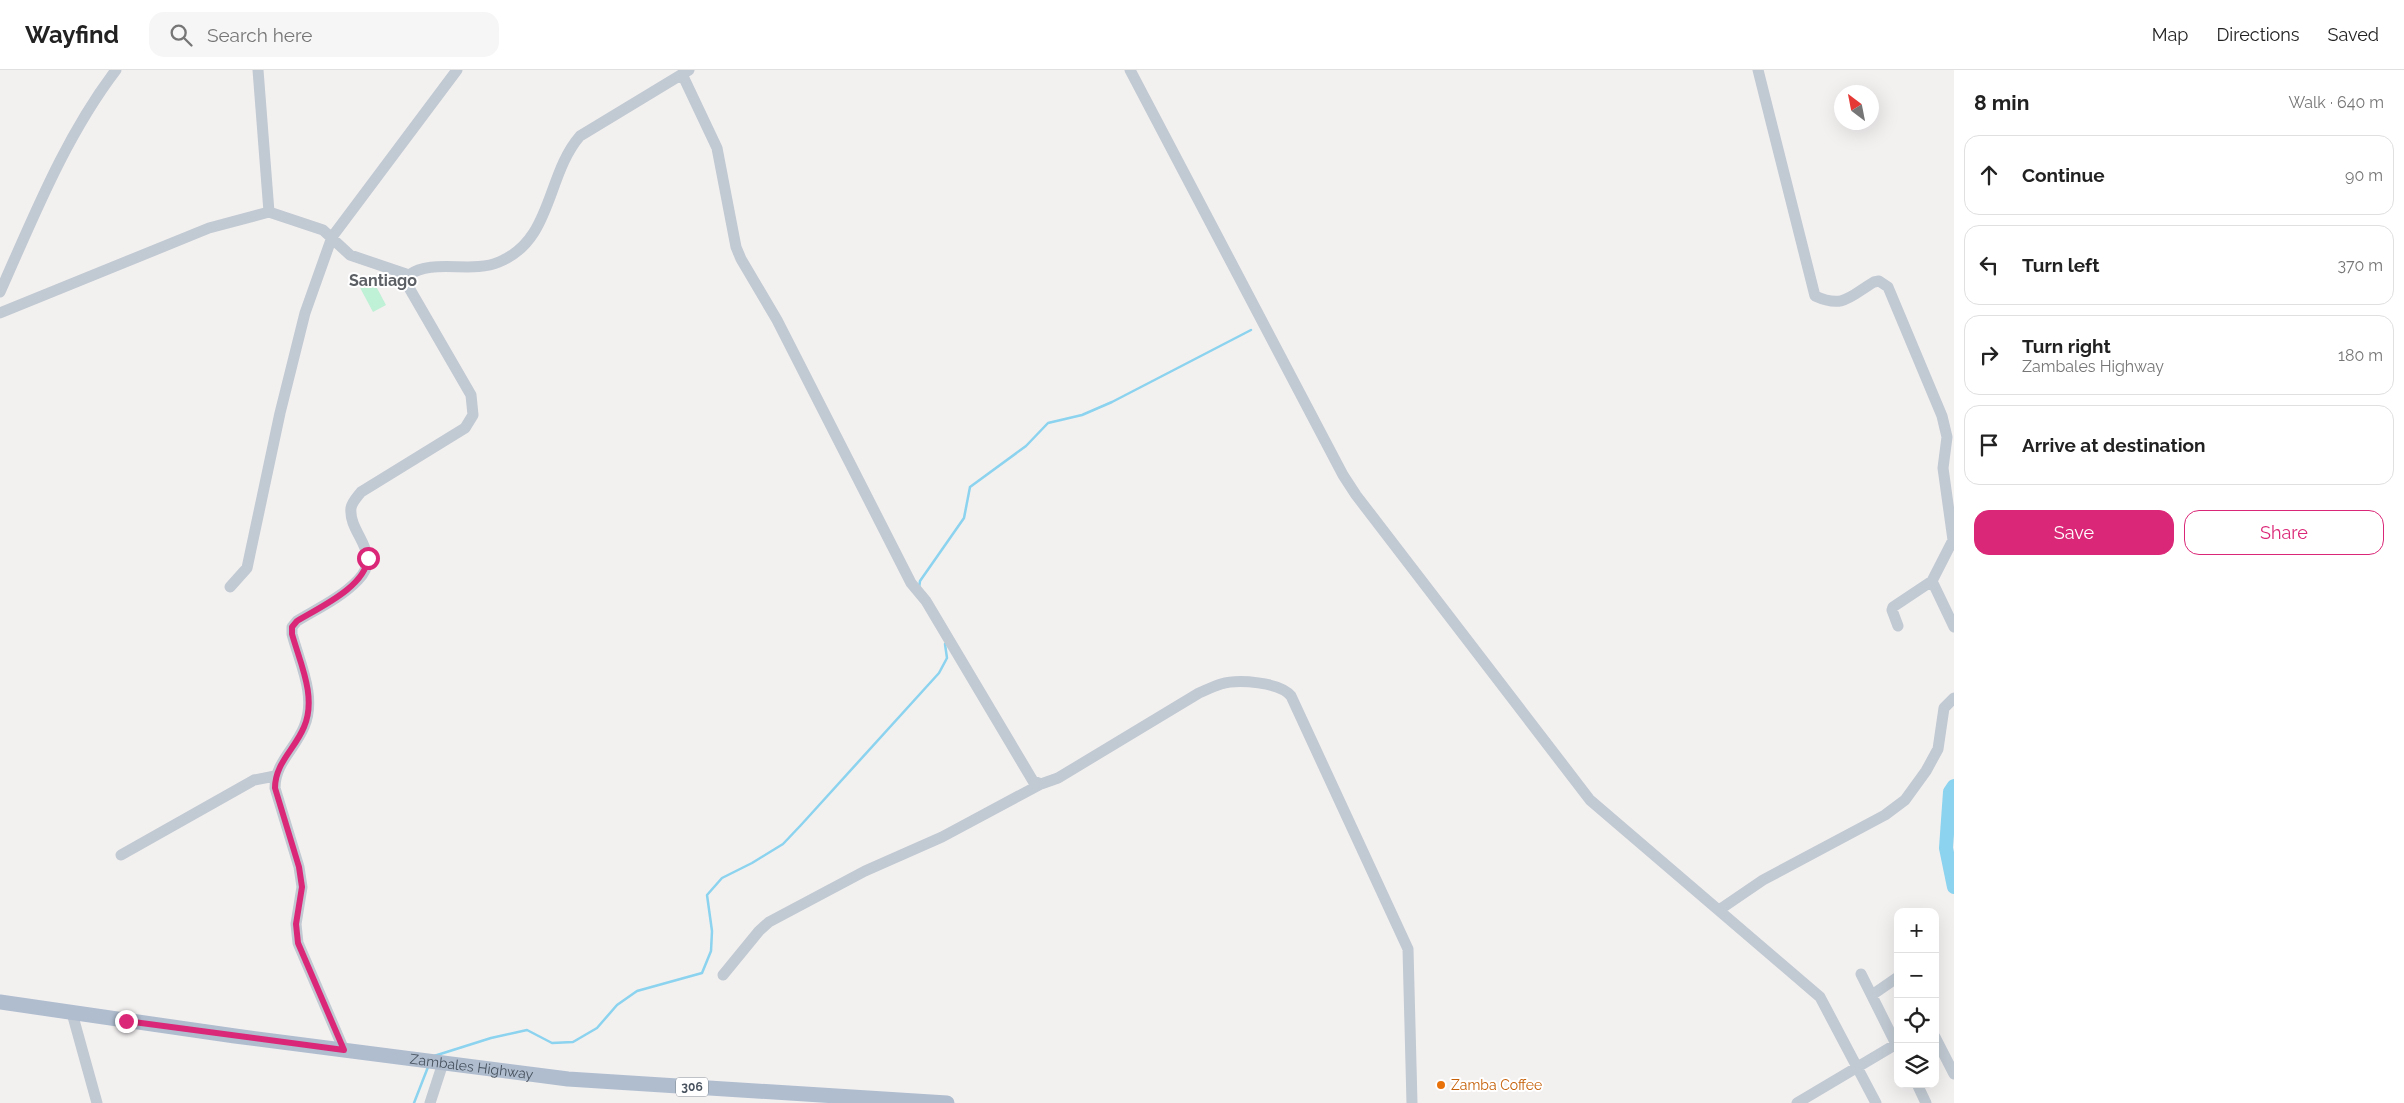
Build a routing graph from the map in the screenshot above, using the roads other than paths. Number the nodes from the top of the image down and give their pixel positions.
1 (116, 70) edge
2 (258, 70) edge
3 (457, 70) edge
4 (1130, 70) edge
5 (1758, 70) edge
6 (685, 72) edge
7 (269, 212) junction
8 (332, 237) junction
9 (409, 275) junction
10 (0, 292) edge
11 (0, 313) edge
12 (1932, 582) junction
13 (230, 586) dead end
14 (1898, 626) dead end
15 (1954, 628) edge
16 (1954, 698) edge
17 (275, 776) junction
18 (1041, 784) junction
19 (121, 855) dead end
20 (1719, 910) junction
21 (1861, 974) dead end
22 (723, 975) dead end
23 (1894, 980) edge
24 (1872, 995) junction
25 (0, 1002) edge
26 (72, 1013) junction
27 (1896, 1043) edge
28 (1938, 1043) edge
29 (1894, 1047) edge
30 (344, 1050) junction
31 (436, 1062) junction
32 (1857, 1066) junction
33 (1954, 1074) edge
34 (1919, 1088) edge
35 (1815, 1099) edge
36 (97, 1103) edge
37 (430, 1103) edge
38 (947, 1103) edge
39 (1412, 1103) edge
40 (1798, 1103) edge
41 (1876, 1103) edge
42 (1926, 1103) edge

1 - 10 street
2 - 7 street
3 - 8 street
4 - 20 street
5 - 12 street
6 - 9 street
6 - 18 street
7 - 8 street
7 - 11 street
8 - 9 street
8 - 13 street
9 - 17 street
12 - 14 street
12 - 15 street
16 - 20 street
17 - 19 street
17 - 30 street
18 - 22 street
18 - 39 street
20 - 32 street
21 - 24 street
23 - 24 street
24 - 27 street
25 - 26 main road, Zambales Highway / 306
26 - 30 main road, Zambales Highway / 306
26 - 36 street
28 - 33 street
29 - 32 street
30 - 31 main road, Zambales Highway / 306
31 - 37 street
31 - 38 main road, Zambales Highway / 306
32 - 35 street
32 - 41 street
34 - 42 street
35 - 40 street

